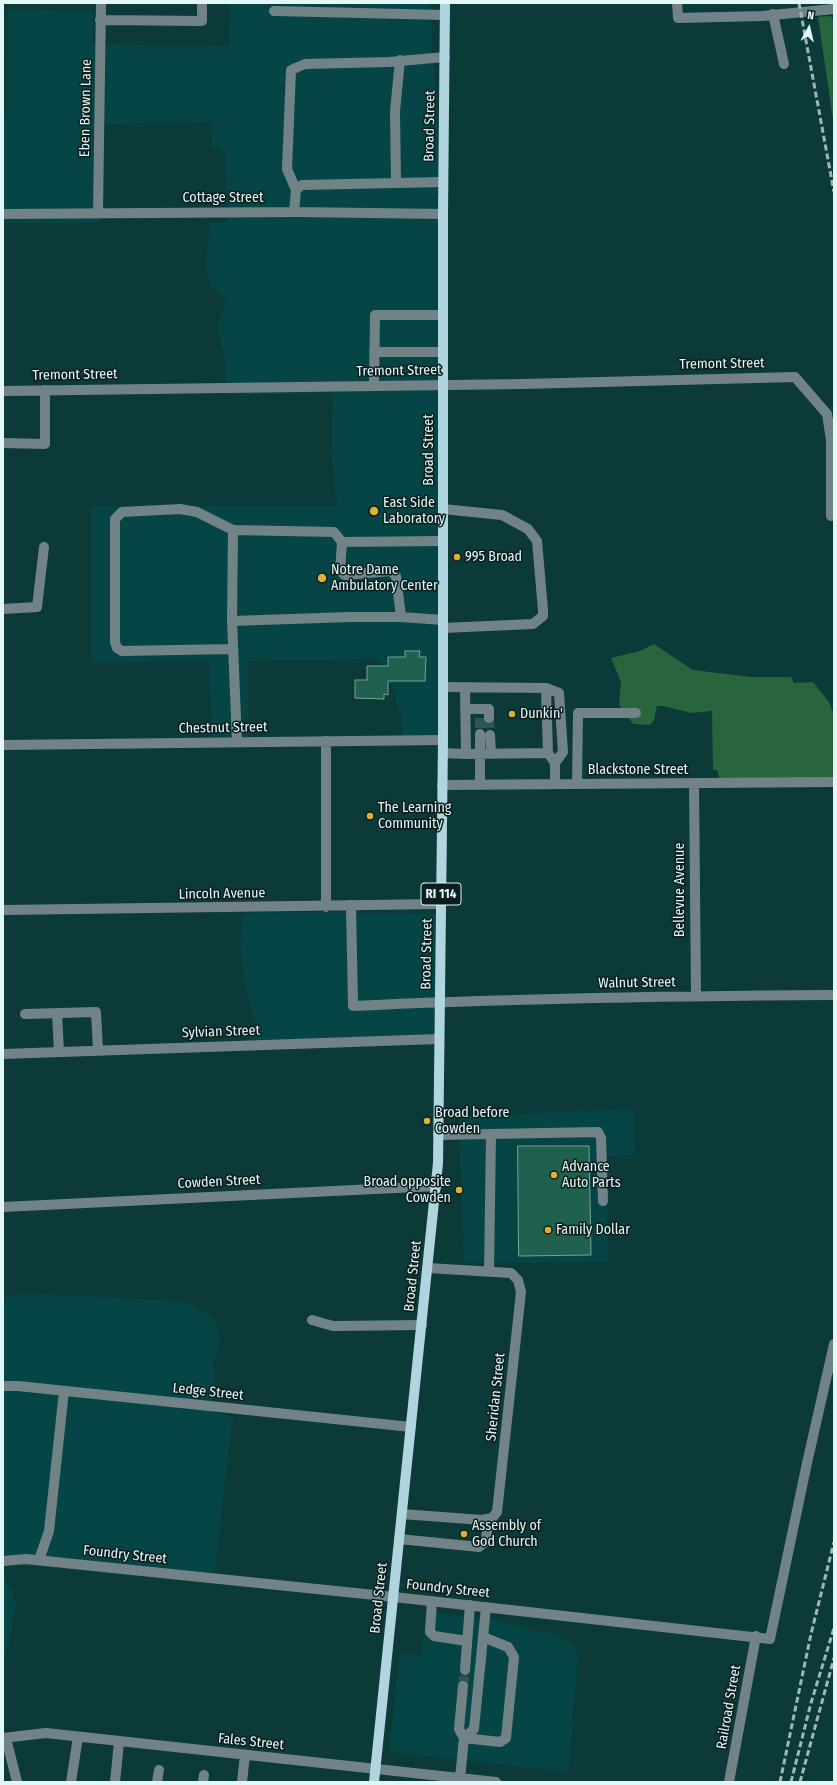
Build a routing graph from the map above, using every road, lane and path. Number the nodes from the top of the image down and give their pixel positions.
1 (101, 3) edge
2 (202, 3) edge
3 (446, 3) edge
4 (677, 3) edge
5 (834, 8) edge
6 (274, 11) dead end
7 (773, 14) junction
8 (445, 15) junction
9 (100, 20) junction
10 (445, 56) junction
11 (400, 60) junction
12 (784, 64) dead end
13 (396, 182) junction
14 (443, 182) junction
15 (296, 190) junction
16 (294, 212) junction
17 (98, 213) junction
18 (3, 214) edge
19 (443, 214) junction
20 (442, 315) junction
21 (374, 352) junction
22 (442, 352) junction
23 (442, 384) junction
24 (374, 385) junction
25 (45, 390) junction
26 (3, 391) edge
27 (3, 443) edge
28 (443, 509) junction
29 (831, 516) dead end
30 (233, 530) junction
31 (443, 541) junction
32 (342, 542) junction
33 (44, 547) dead end
34 (3, 609) edge
35 (400, 618) junction
36 (232, 621) junction
37 (443, 624) junction
38 (233, 649) junction
39 (443, 687) junction
40 (465, 687) junction
41 (546, 688) junction
42 (465, 709) junction
43 (636, 714) dead end
44 (483, 715) dead end
45 (443, 740) junction
46 (326, 741) junction
47 (237, 742) junction
48 (3, 745) edge
49 (443, 753) junction
50 (548, 753) junction
51 (466, 754) junction
52 (480, 754) junction
53 (491, 754) junction
54 (555, 763) junction
55 (834, 782) edge
56 (694, 783) junction
57 (555, 784) junction
58 (577, 784) junction
59 (480, 785) junction
60 (442, 786) junction
61 (441, 904) junction
62 (351, 905) junction
63 (326, 907) junction
64 (3, 910) edge
65 (834, 995) edge
66 (696, 996) junction
67 (440, 1002) junction
68 (57, 1013) junction
69 (26, 1014) dead end
70 (439, 1039) junction
71 (98, 1050) junction
72 (60, 1052) junction
73 (3, 1054) edge
74 (438, 1135) junction
75 (491, 1135) junction
76 (437, 1186) junction
77 (603, 1201) dead end
78 (3, 1206) edge
79 (428, 1268) junction
80 (489, 1272) junction
81 (312, 1320) dead end
82 (422, 1324) junction
83 (834, 1344) edge
84 (3, 1386) edge
85 (64, 1391) junction
86 (410, 1427) junction
87 (402, 1514) junction
88 (488, 1519) junction
89 (399, 1539) junction
90 (40, 1560) junction
91 (3, 1561) edge
92 (394, 1597) junction
93 (432, 1601) junction
94 (470, 1605) junction
95 (486, 1607) junction
96 (756, 1636) junction
97 (483, 1637) junction
98 (467, 1641) junction
99 (465, 1670) tunnel mouth
100 (463, 1686) tunnel mouth
101 (78, 1737) junction
102 (4, 1738) edge
103 (464, 1738) junction
104 (119, 1742) junction
105 (245, 1755) junction
106 (375, 1769) junction
107 (159, 1770) dead end
108 (460, 1778) junction
109 (17, 1782) edge
110 (71, 1782) edge
111 (115, 1782) edge
112 (157, 1782) edge
113 (242, 1782) edge
114 (374, 1782) edge
115 (496, 1782) edge
116 (729, 1782) edge

1 - 9 street, Eben Brown Lane
2 - 9 street
3 - 8 main road, Broad Street / RI 114
4 - 7 street
5 - 7 street
6 - 8 street
7 - 12 street
8 - 10 main road, Broad Street / RI 114
9 - 17 street, Eben Brown Lane
10 - 11 street
10 - 14 main road, Broad Street / RI 114
11 - 13 street
11 - 15 street
13 - 14 street
13 - 15 street
14 - 19 main road, Broad Street / RI 114
15 - 16 street
16 - 17 street, Cottage Street
16 - 19 street, Cottage Street
17 - 18 street, Cottage Street
19 - 20 main road, Broad Street / RI 114
20 - 21 street
20 - 22 main road, Broad Street / RI 114
21 - 22 street
21 - 24 street
22 - 23 main road, Broad Street / RI 114
23 - 24 street, Tremont Street
23 - 28 main road, Broad Street / RI 114
23 - 29 street, Tremont Street
24 - 25 street, Tremont Street
25 - 26 street, Tremont Street
25 - 27 street
28 - 31 main road, Broad Street / RI 114
28 - 37 street
30 - 32 street
30 - 36 street
30 - 38 street
31 - 32 street
31 - 37 main road, Broad Street / RI 114
32 - 35 street
33 - 34 street
35 - 36 street
35 - 37 street
36 - 38 street
37 - 39 main road, Broad Street / RI 114
38 - 47 street
39 - 40 street
39 - 45 main road, Broad Street / RI 114
40 - 41 street
40 - 42 street
41 - 50 street
41 - 54 street
42 - 44 street
42 - 51 street
43 - 58 street
45 - 46 street, Chestnut Street
45 - 49 main road, Broad Street / RI 114
46 - 47 street, Chestnut Street
46 - 63 street
47 - 48 street, Chestnut Street
49 - 51 street
49 - 60 main road, Broad Street / RI 114
50 - 53 street
50 - 54 street
51 - 52 street
52 - 53 street
52 - 53 street
52 - 59 street
54 - 57 street
55 - 56 street, Blackstone Street
56 - 58 street, Blackstone Street
56 - 66 street, Bellevue Avenue
57 - 58 street, Blackstone Street
57 - 59 street, Blackstone Street
59 - 60 street, Blackstone Street
60 - 61 main road, Broad Street / RI 114
61 - 62 street, Lincoln Avenue
61 - 67 main road, Broad Street / RI 114
62 - 63 street, Lincoln Avenue
62 - 67 street, Walnut Street
63 - 64 street, Lincoln Avenue
65 - 66 street, Walnut Street
66 - 67 street, Walnut Street
67 - 70 main road, Broad Street / RI 114
68 - 69 street
68 - 71 street
68 - 72 street
70 - 71 street, Sylvian Street
70 - 74 main road, Broad Street / RI 114
71 - 72 street, Sylvian Street
72 - 73 street, Sylvian Street
74 - 75 street
74 - 76 main road, Broad Street / RI 114
75 - 77 street
75 - 80 street
76 - 78 street, Cowden Street
76 - 79 main road, Broad Street / RI 114
79 - 80 street, Sheridan Street
79 - 82 main road, Broad Street / RI 114
80 - 88 street, Sheridan Street
81 - 82 street
82 - 86 main road, Broad Street / RI 114
83 - 96 street, Foundry Street
84 - 85 street, Ledge Street
85 - 86 street, Ledge Street
85 - 90 street
86 - 87 main road, Broad Street / RI 114
87 - 88 street
87 - 89 main road, Broad Street / RI 114
88 - 89 street
89 - 92 main road, Broad Street / RI 114
90 - 91 street, Foundry Street
90 - 92 street, Foundry Street
92 - 93 street, Foundry Street
92 - 106 main road, Broad Street / RI 114
93 - 94 street, Foundry Street
93 - 98 street
94 - 95 street, Foundry Street
94 - 98 street
95 - 96 street, Foundry Street
95 - 97 street
96 - 116 street, Railroad Street
97 - 103 street
97 - 103 street
98 - 99 street
100 - 103 street
101 - 102 street, Fales Street
101 - 104 street, Fales Street
101 - 110 street
102 - 109 street
103 - 108 street
104 - 105 street, Fales Street
104 - 111 street
105 - 106 street, Fales Street
105 - 113 street
106 - 108 street, Fales Street
106 - 114 main road, Broad Street / RI 114
107 - 112 street
108 - 115 street, Fales Street

